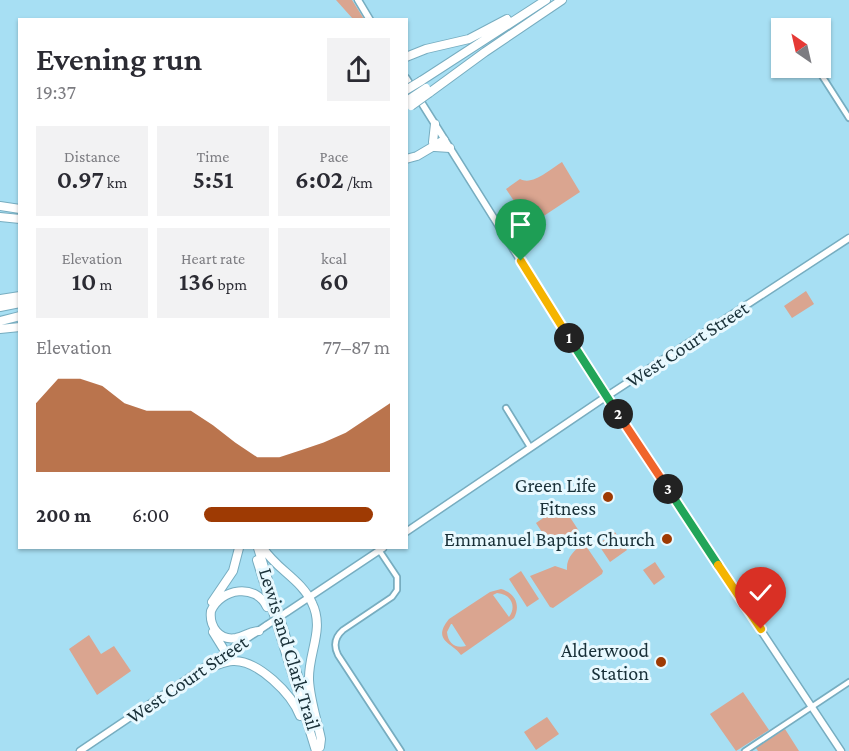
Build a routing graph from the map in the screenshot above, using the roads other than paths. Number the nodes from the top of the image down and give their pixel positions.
1 (358, 0) edge
2 (562, 0) edge
3 (542, 2) edge
4 (369, 18) edge
5 (408, 56) edge
6 (823, 78) edge
7 (408, 81) edge
8 (425, 87) junction
9 (408, 90) edge
10 (408, 105) edge
11 (849, 118) edge
12 (435, 124) junction
13 (443, 138) junction
14 (432, 145) junction
15 (450, 148) junction
16 (408, 154) edge
17 (408, 158) edge
18 (0, 207) edge
19 (17, 208) edge
20 (0, 217) edge
21 (18, 219) edge
22 (849, 238) edge
23 (18, 296) edge
24 (0, 299) edge
25 (18, 303) edge
26 (0, 307) edge
27 (18, 316) edge
28 (0, 321) edge
29 (606, 397) junction
30 (506, 408) dead end
31 (530, 447) junction
32 (408, 531) edge
33 (239, 549) edge
34 (253, 549) edge
35 (258, 549) edge
36 (264, 549) edge
37 (381, 549) edge
38 (310, 597) junction
39 (274, 618) junction
40 (259, 631) junction
41 (226, 653) junction
42 (201, 669) junction
43 (849, 681) edge
44 (812, 706) junction
45 (312, 738) junction
46 (319, 750) edge
47 (80, 751) edge
48 (401, 751) edge
49 (745, 751) edge
50 (841, 751) edge

1 - 4 main road
2 - 8 highway
3 - 5 highway
3 - 8 highway
6 - 11 street
7 - 12 main road
8 - 9 highway, bridge
8 - 10 highway, bridge
12 - 13 main road
12 - 14 highway
13 - 14 highway
13 - 15 main road
14 - 15 highway
14 - 16 highway
14 - 17 highway
15 - 29 main road
18 - 19 highway
20 - 21 highway
22 - 29 main road, West Court Street
23 - 24 highway
25 - 26 highway
27 - 28 highway
29 - 31 main road, West Court Street
29 - 44 main road
30 - 31 street
31 - 32 main road, West Court Street
33 - 41 highway
34 - 39 highway, Lewis and Clark Trail
35 - 46 highway, Lewis and Clark Trail
36 - 38 highway
37 - 38 main road, West Court Street
37 - 48 street
38 - 40 main road, West Court Street, bridge
38 - 46 highway
39 - 40 highway
39 - 45 highway, Lewis and Clark Trail
40 - 41 main road, West Court Street
41 - 42 main road, West Court Street
42 - 45 highway
42 - 47 main road, West Court Street
43 - 44 street
44 - 49 street
44 - 50 main road
45 - 46 highway, Lewis and Clark Trail

